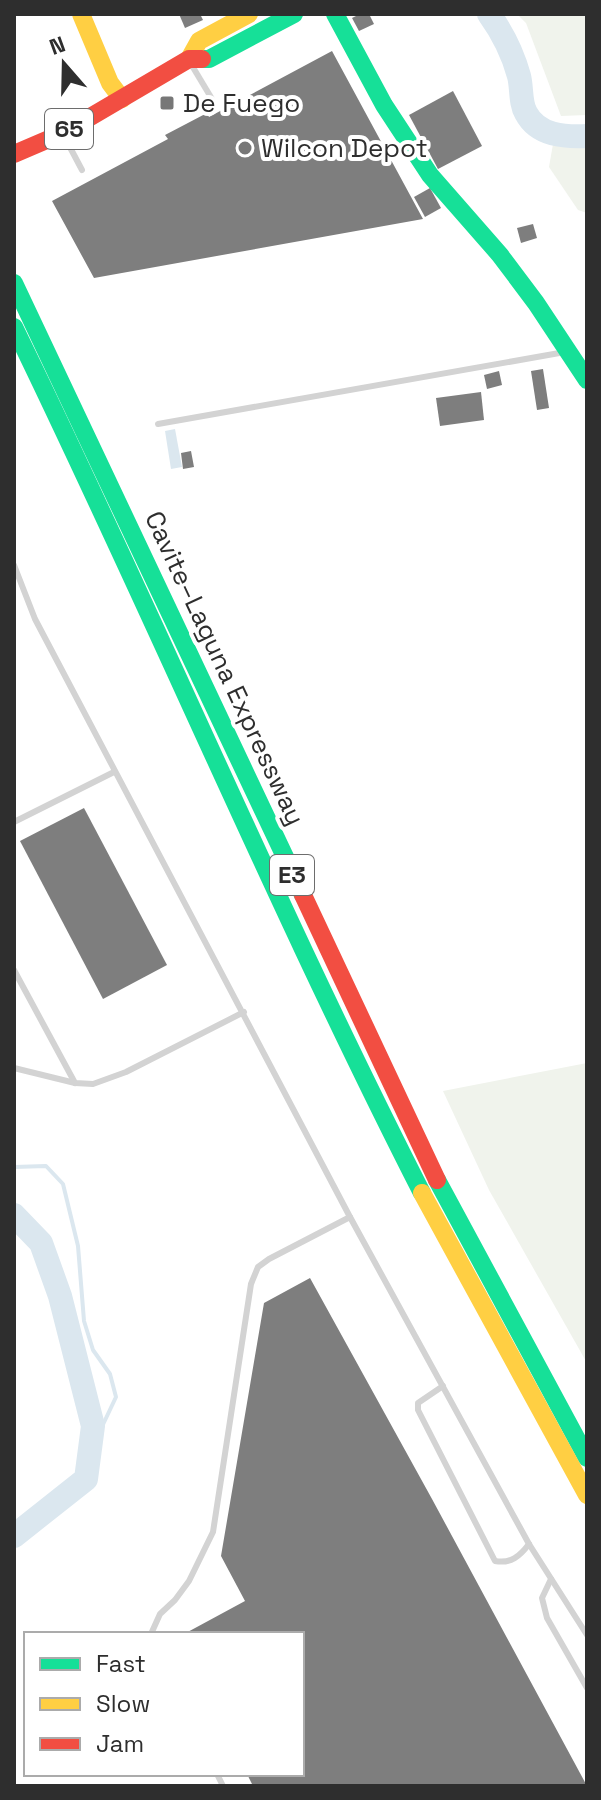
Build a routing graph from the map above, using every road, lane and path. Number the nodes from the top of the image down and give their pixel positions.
1 (81, 14) edge
2 (95, 14) edge
3 (249, 14) edge
4 (294, 14) edge
5 (335, 14) edge
6 (189, 59) junction
7 (122, 99) junction
8 (212, 99) dead end
9 (63, 133) junction
10 (14, 154) edge
11 (82, 170) dead end
12 (14, 283) edge
13 (14, 327) edge
14 (568, 351) junction
15 (587, 380) edge
16 (158, 424) dead end
17 (14, 565) edge
18 (114, 772) junction
19 (14, 822) edge
20 (14, 970) edge
21 (244, 1012) junction
22 (14, 1068) edge
23 (75, 1083) junction
24 (350, 1217) junction
25 (443, 1386) junction
26 (587, 1458) edge
27 (587, 1495) edge
28 (529, 1544) junction
29 (551, 1579) junction
30 (152, 1632) edge
31 (587, 1635) edge
32 (587, 1688) edge

1 - 7 main road
2 - 7 main road
3 - 6 main road, 65
4 - 6 main road, 65
5 - 14 main road
6 - 7 main road, 65
6 - 8 lane
7 - 9 main road, 65
9 - 10 main road, 65
9 - 11 lane
12 - 26 main road, Cavite–Laguna Expressway / E3
13 - 27 main road, Cavite–Laguna Expressway / E3
14 - 15 main road
14 - 16 lane
17 - 18 lane
18 - 19 lane
18 - 21 lane
20 - 23 lane
21 - 23 lane
21 - 24 lane
22 - 23 lane
24 - 25 lane
24 - 30 lane
25 - 28 lane
25 - 28 lane
28 - 29 lane
29 - 31 lane
29 - 32 lane

